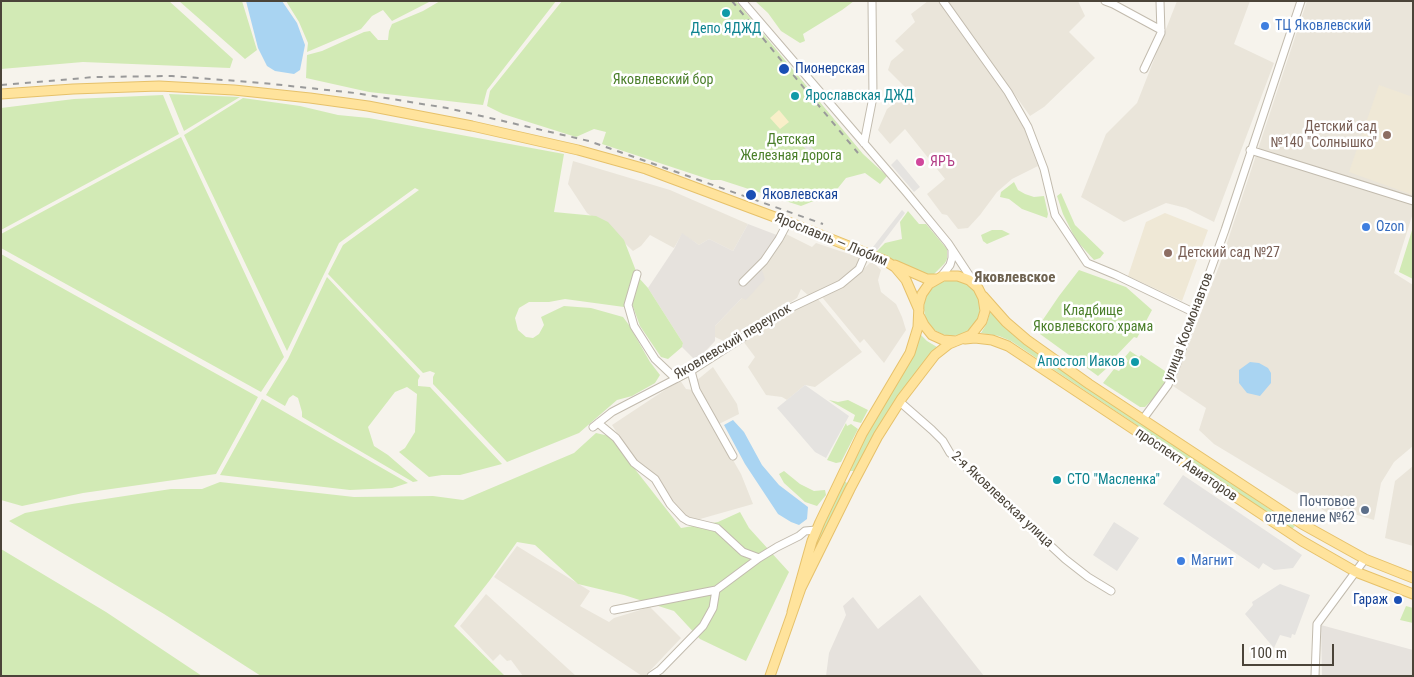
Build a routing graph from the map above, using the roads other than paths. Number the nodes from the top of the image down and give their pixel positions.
1 (742, 1) edge
2 (872, 1) edge
3 (943, 1) edge
4 (1105, 1) edge
5 (1160, 1) edge
6 (1301, 1) edge
7 (1161, 30) junction
8 (1144, 69) dead end
9 (1, 94) edge
10 (864, 143) junction
11 (1250, 150) junction
12 (1413, 201) edge
13 (788, 222) junction
14 (948, 243) junction
15 (866, 252) junction
16 (884, 260) junction
17 (637, 274) dead end
18 (938, 278) junction
19 (743, 282) dead end
20 (979, 290) junction
21 (919, 311) junction
22 (1195, 313) junction
23 (961, 340) junction
24 (690, 371) junction
25 (675, 378) junction
26 (900, 402) junction
27 (1143, 419) junction
28 (733, 456) dead end
29 (816, 530) junction
30 (759, 558) junction
31 (1365, 559) junction
32 (1356, 572) junction
33 (1413, 578) edge
34 (716, 590) junction
35 (1111, 591) dead end
36 (1413, 594) edge
37 (614, 610) dead end
38 (792, 612) junction
39 (651, 676) edge
40 (770, 676) edge
41 (1314, 676) edge

1 - 10 street
2 - 10 street
3 - 22 street
4 - 7 street
5 - 7 street
6 - 11 street, улица Космонавтов
7 - 8 street
9 - 13 main road, Ярославль — Любим
10 - 14 street
11 - 12 street
11 - 22 street, улица Космонавтов
13 - 15 main road, Ярославль — Любим
13 - 19 street
14 - 18 street
14 - 20 street
15 - 16 main road, Ярославль — Любим
15 - 24 street, Яковлевский переулок
16 - 18 main road
16 - 21 main road, Ярославль — Любим
17 - 25 street
18 - 20 main road
18 - 21 main road
20 - 23 main road
20 - 27 main road, проспект Авиаторов
21 - 23 main road
21 - 29 main road
22 - 27 street, улица Космонавтов
23 - 26 main road
23 - 32 main road, проспект Авиаторов
24 - 25 street, Яковлевский переулок
24 - 28 street
25 - 30 street, Яковлевский переулок
26 - 35 street, 2-я Яковлевская улица
26 - 38 main road
27 - 31 main road, проспект Авиаторов
29 - 30 street
29 - 38 main road
30 - 34 street
31 - 32 street
31 - 33 main road, проспект Авиаторов
32 - 36 main road, проспект Авиаторов
32 - 41 street
34 - 37 street
34 - 39 street
38 - 40 main road

